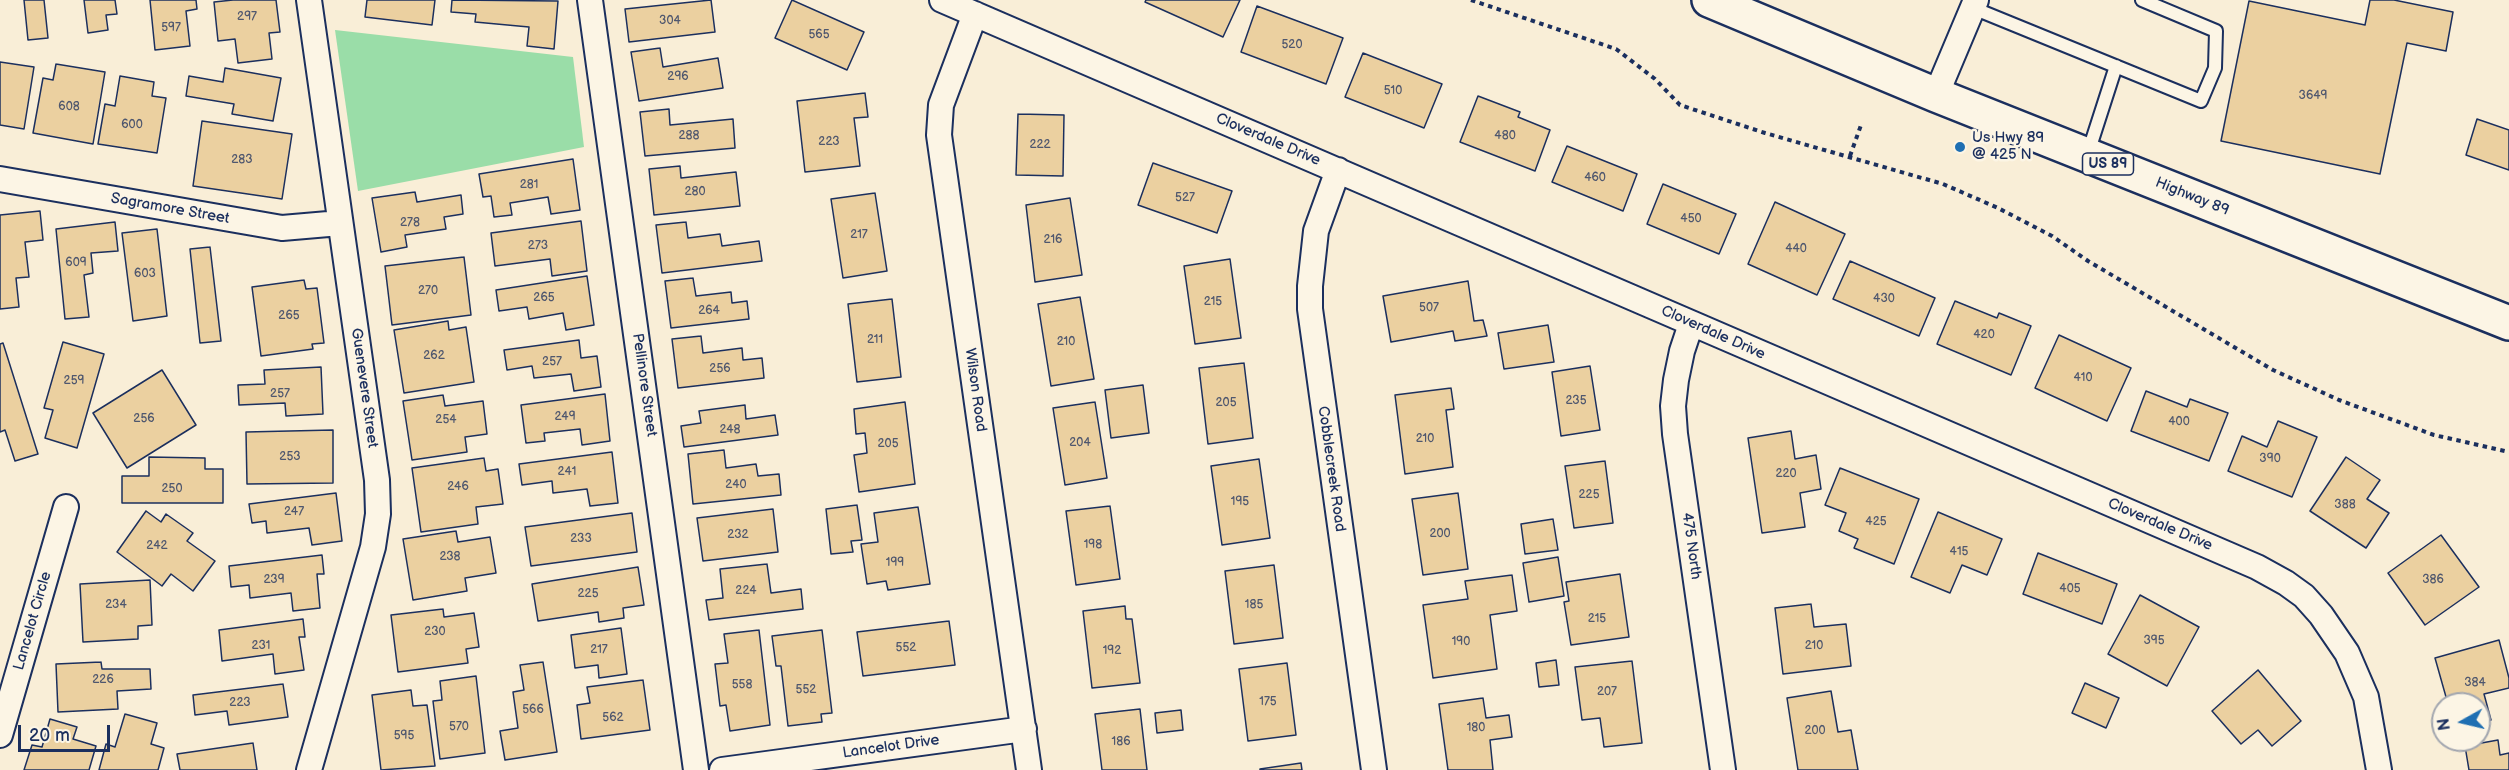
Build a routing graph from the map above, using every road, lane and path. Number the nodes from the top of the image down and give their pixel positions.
1 (309, 0) edge
2 (590, 0) edge
3 (942, 0) edge
4 (1471, 0) edge
5 (1709, 0) edge
6 (2142, 0) edge
7 (1975, 4) edge
8 (975, 14) junction
9 (2116, 66) junction
10 (1936, 96) junction
11 (1861, 125) dead end
12 (2087, 155) junction
13 (1850, 156) junction
14 (1338, 170) junction
15 (0, 179) edge
16 (340, 223) junction
17 (2509, 323) edge
18 (1691, 324) junction
19 (2509, 452) edge
20 (66, 507) dead end
21 (1024, 729) junction
22 (0, 735) edge
23 (309, 770) edge
24 (696, 770) edge
25 (722, 770) edge
26 (1029, 770) edge
27 (1374, 770) edge
28 (1723, 770) edge
29 (2379, 770) edge

1 - 16 street, Guenevere Street
2 - 24 street, Pellinore Street
3 - 8 street, Cloverdale Drive
4 - 13 path
5 - 10 main road, Highway 89 / US 89
6 - 9 lane
7 - 9 lane
7 - 10 street
8 - 14 street, Cloverdale Drive
8 - 21 street, Wilson Road
9 - 12 lane
10 - 12 main road, Highway 89 / US 89
11 - 13 path
12 - 17 main road, Highway 89 / US 89
13 - 19 path
14 - 18 street, Cloverdale Drive
14 - 27 street, Cobblecreek Road
15 - 16 street, Sagramore Street
16 - 23 street, Guenevere Street
18 - 28 street, 475 North
18 - 29 street, Cloverdale Drive
20 - 22 street, Lancelot Circle
21 - 25 street, Lancelot Drive
21 - 26 street, Wilson Road

